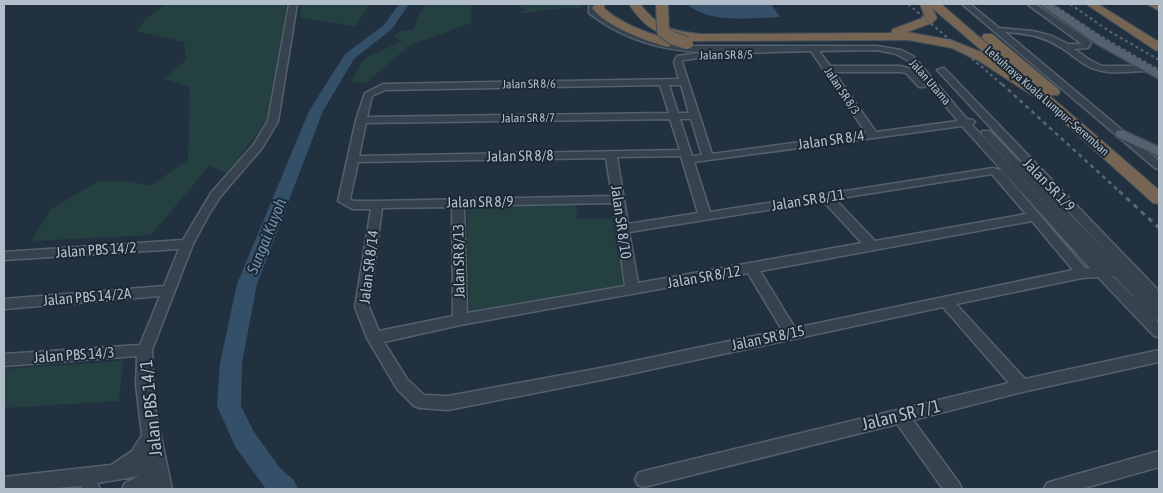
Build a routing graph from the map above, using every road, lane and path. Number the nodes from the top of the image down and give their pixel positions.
1 (292, 4) edge
2 (592, 4) edge
3 (600, 4) edge
4 (634, 4) edge
5 (662, 4) edge
6 (925, 4) edge
7 (935, 4) edge
8 (949, 4) edge
9 (966, 4) edge
10 (974, 4) edge
11 (1031, 4) edge
12 (1045, 4) edge
13 (1091, 4) edge
14 (1104, 4) edge
15 (1152, 4) edge
16 (644, 6) edge
17 (1159, 8) edge
18 (1136, 26) junction
19 (998, 30) junction
20 (1008, 30) junction
21 (1159, 33) edge
22 (1159, 40) edge
23 (687, 43) joint
24 (1066, 46) junction
25 (1159, 47) edge
26 (817, 49) junction
27 (1145, 68) junction
28 (827, 69) junction
29 (1159, 76) edge
30 (943, 78) junction
31 (664, 82) junction
32 (684, 82) junction
33 (1042, 97) junction
34 (674, 116) junction
35 (694, 116) junction
36 (361, 120) junction
37 (964, 122) junction
38 (872, 134) junction
39 (1122, 134) junction
40 (1159, 152) edge
41 (611, 155) junction
42 (686, 156) junction
43 (708, 158) junction
44 (355, 160) junction
45 (1159, 166) edge
46 (1033, 182) junction
47 (1046, 182) junction
48 (1159, 182) edge
49 (826, 197) junction
50 (618, 199) junction
51 (1159, 199) edge
52 (458, 202) junction
53 (377, 206) junction
54 (705, 216) junction
55 (1033, 218) junction
56 (622, 229) junction
57 (188, 244) junction
58 (872, 246) junction
59 (4, 256) edge
60 (752, 269) junction
61 (1116, 271) junction
62 (1101, 272) junction
63 (1082, 273) junction
64 (170, 290) junction
65 (632, 290) junction
66 (1159, 299) edge
67 (946, 301) junction
68 (4, 304) edge
69 (1159, 315) edge
70 (460, 320) junction
71 (1159, 332) edge
72 (791, 333) junction
73 (374, 338) junction
74 (145, 350) junction
75 (1159, 356) edge
76 (4, 360) edge
77 (1022, 386) junction
78 (420, 401) joint
79 (900, 415) junction
80 (152, 434) junction
81 (1159, 459) edge
82 (160, 479) edge
83 (644, 479) dead end
84 (88, 483) edge
85 (4, 485) edge
86 (1083, 485) edge
87 (131, 489) edge
88 (953, 489) edge
89 (1054, 489) edge

1 - 57 street, Jalan PBS 14/1
2 - 26 street, Jalan Utama
3 - 26 highway
4 - 33 highway
5 - 23 highway, bridge
6 - 16 highway
7 - 33 highway, Lebuhraya Kuala Lumpur–Seremban
8 - 48 highway, Lebuhraya Kuala Lumpur–Seremban
9 - 19 street
10 - 20 street
11 - 24 street
12 - 27 main road
13 - 25 highway
14 - 18 highway
15 - 17 highway
18 - 21 highway
18 - 22 highway
19 - 20 street
19 - 39 street
20 - 24 street
23 - 26 highway
24 - 27 street
26 - 28 street, Jalan SR 8/3
26 - 30 street, Jalan Utama
26 - 32 street, Jalan SR 8/5
26 - 37 street, Jalan Utama
27 - 29 main road
28 - 37 street
28 - 38 street, Jalan SR 8/3
30 - 37 street, Jalan Utama
30 - 47 street, Jalan SR 1/9
31 - 32 street, Jalan SR 8/6
31 - 34 street
31 - 36 street, Jalan SR 8/6
32 - 35 street, Jalan SR 8/5
33 - 51 highway, Lebuhraya Kuala Lumpur–Seremban
34 - 35 street, Jalan SR 8/7
34 - 36 street, Jalan SR 8/7
34 - 42 street
35 - 43 street, Jalan SR 8/5
36 - 44 street
37 - 38 street, Jalan SR 8/4
37 - 46 street, Jalan Utama
37 - 62 street, Jalan Utama
38 - 43 street, Jalan SR 8/4
39 - 40 main road
39 - 45 street
41 - 42 street, Jalan SR 8/8
41 - 44 street, Jalan SR 8/8
41 - 50 street, Jalan SR 8/10
42 - 43 street, Jalan SR 8/4
42 - 54 street
44 - 53 street, Jalan SR 8/9
46 - 47 street
46 - 61 street, Jalan Utama
47 - 66 street, Jalan SR 1/9
49 - 54 street, Jalan SR 8/11
49 - 55 street, Jalan SR 8/11
49 - 58 street
50 - 52 street, Jalan SR 8/9
50 - 56 street, Jalan SR 8/10
52 - 53 street, Jalan SR 8/9
52 - 70 street, Jalan SR 8/13
53 - 73 street, Jalan SR 8/14
54 - 56 street, Jalan SR 8/11
55 - 58 street, Jalan SR 8/12
55 - 63 street
56 - 65 street, Jalan SR 8/10
57 - 59 street, Jalan PBS 14/2
57 - 64 street, Jalan PBS 14/1
58 - 60 street, Jalan SR 8/12
60 - 65 street, Jalan SR 8/12
60 - 72 street
61 - 62 street, Jalan SR 8/15
61 - 69 street, Jalan Utama
62 - 63 street, Jalan SR 8/15
62 - 71 street, Jalan Utama
63 - 67 street, Jalan SR 8/15
64 - 68 street, Jalan PBS 14/2A
64 - 74 street, Jalan PBS 14/1
65 - 70 street, Jalan SR 8/12
67 - 72 street, Jalan SR 8/15
67 - 77 street
70 - 73 street, Jalan SR 8/12
72 - 78 street, Jalan SR 8/15
73 - 78 street, Jalan SR 8/14
74 - 76 street, Jalan PBS 14/3
74 - 80 street, Jalan PBS 14/1
75 - 77 street, Jalan SR 7/1
77 - 79 street, Jalan SR 7/1
79 - 83 street, Jalan SR 7/1
79 - 88 street
80 - 82 street, Jalan PBS 14/1
80 - 84 street
81 - 86 street
82 - 84 street
82 - 87 street
84 - 85 street
86 - 89 street

